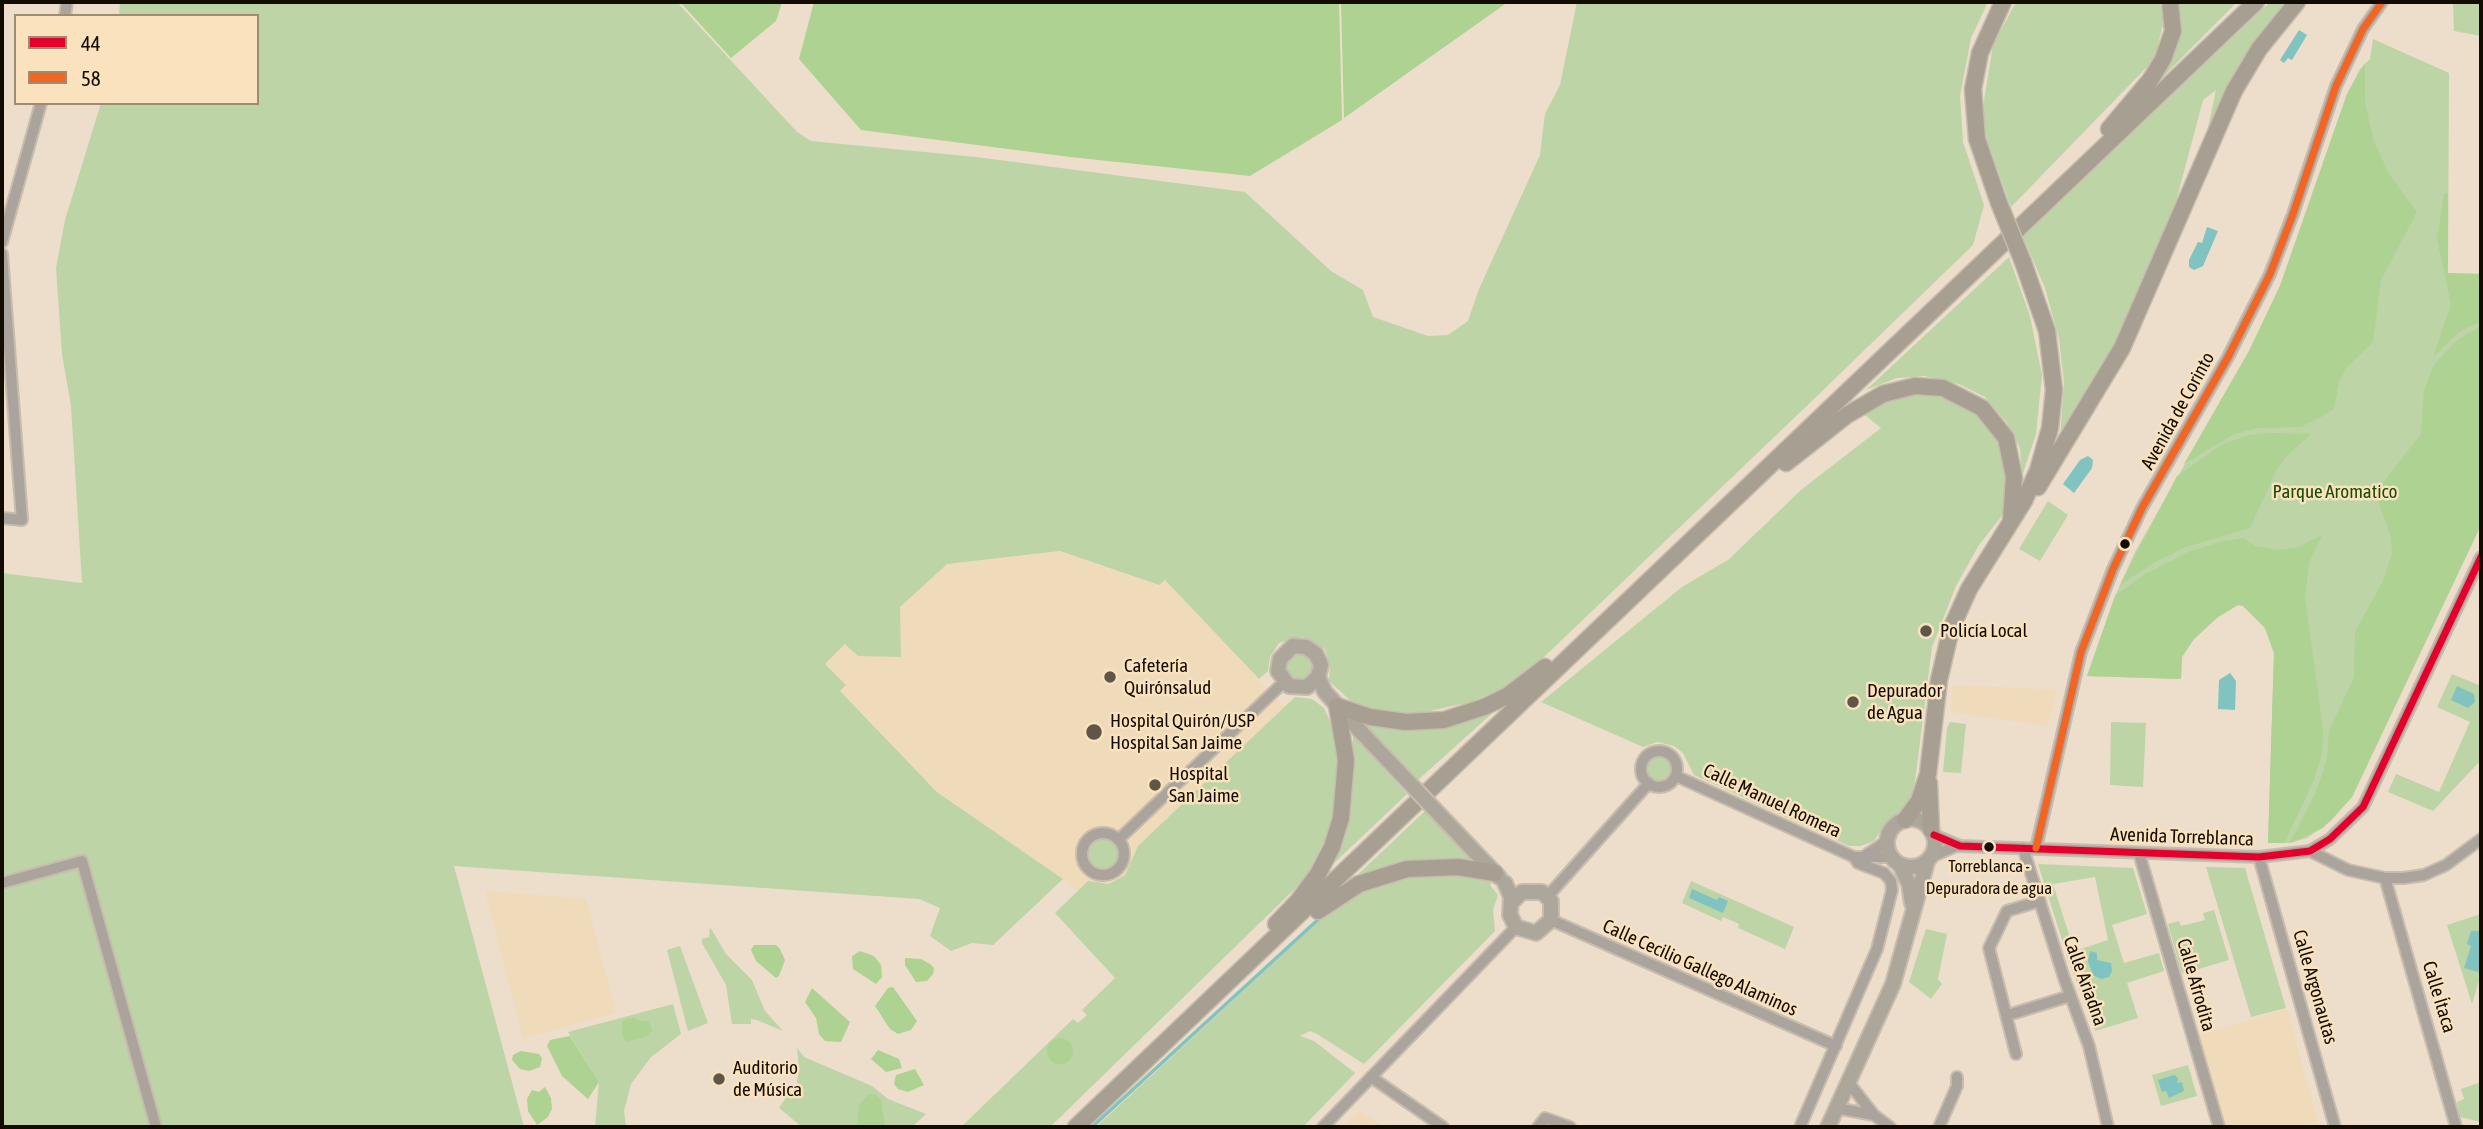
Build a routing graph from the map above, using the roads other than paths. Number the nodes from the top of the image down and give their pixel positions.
1 (2003, 2) edge
2 (2170, 2) edge
3 (2256, 2) edge
4 (2297, 2) edge
5 (2382, 2) edge
6 (40, 105) edge
7 (2031, 215) junction
8 (2, 242) edge
9 (2, 254) edge
10 (8, 409) edge
11 (2024, 501) junction
12 (1730, 503) junction
13 (2, 518) edge
14 (2011, 523) junction
15 (2481, 557) edge
16 (1647, 582) junction
17 (1318, 677) junction
18 (1284, 682) junction
19 (1307, 687) junction
20 (1325, 692) junction
21 (1337, 706) junction
22 (1928, 774) junction
23 (1676, 776) junction
24 (1649, 783) junction
25 (1905, 820) junction
26 (1932, 832) junction
27 (2481, 839) edge
28 (1118, 840) dead end
29 (1887, 841) junction
30 (1958, 845) junction
31 (2023, 848) junction
32 (2036, 848) junction
33 (2310, 851) junction
34 (2139, 852) junction
35 (1866, 855) junction
36 (1854, 857) junction
37 (2259, 857) junction
38 (1929, 859) junction
39 (1895, 861) junction
40 (1500, 878) junction
41 (2385, 878) junction
42 (2, 883) edge
43 (1517, 897) junction
44 (1547, 897) junction
45 (2040, 901) junction
46 (1913, 908) junction
47 (1551, 920) junction
48 (1516, 927) junction
49 (2070, 996) junction
50 (2008, 1015) junction
51 (1836, 1046) junction
52 (2016, 1054) dead end
53 (1371, 1077) junction
54 (1957, 1077) dead end
55 (1849, 1083) junction
56 (1836, 1108) junction
57 (1874, 1115) junction
58 (1081, 1122) edge
59 (156, 1127) edge
60 (1323, 1127) edge
61 (1443, 1127) edge
62 (1538, 1127) edge
63 (1570, 1127) edge
64 (1800, 1127) edge
65 (1828, 1127) edge
66 (1891, 1127) edge
67 (1938, 1127) edge
68 (2108, 1127) edge
69 (2219, 1127) edge
70 (2335, 1127) edge
71 (2456, 1127) edge

1 - 11 highway, bridge
2 - 7 highway
3 - 7 highway
4 - 11 highway
5 - 32 street, Avenida de Corinto
6 - 8 street
7 - 12 highway
9 - 10 street
10 - 13 street
11 - 14 highway
12 - 14 highway
12 - 16 highway
14 - 22 highway
15 - 33 street, Avenida Torreblanca
16 - 21 highway
16 - 58 highway
17 - 18 main road
17 - 19 main road
17 - 20 main road
18 - 19 main road
18 - 28 street
19 - 20 main road
20 - 21 main road
21 - 40 main road, bridge
21 - 58 highway
22 - 25 highway
22 - 26 highway
23 - 24 street
23 - 24 street
23 - 36 street, Calle Manuel Romera
24 - 44 street
25 - 26 main road
25 - 29 main road
26 - 30 street
26 - 38 main road
27 - 41 street
29 - 35 street
29 - 39 main road
30 - 31 street, Avenida Torreblanca
30 - 38 street
31 - 32 street, Avenida Torreblanca
31 - 45 street, Calle Ariadna
32 - 34 street, Avenida Torreblanca
33 - 37 street, Avenida Torreblanca
33 - 41 street
34 - 37 street, Avenida Torreblanca
34 - 69 street, Calle Afrodita
35 - 36 street
35 - 39 street
36 - 51 street, Calle Manuel Romera
37 - 70 street, Calle Argonautas
38 - 39 main road
38 - 46 main road
39 - 46 main road
40 - 43 main road
40 - 58 highway
41 - 71 street, Calle Ítaca
42 - 59 street
43 - 44 main road
43 - 48 main road
44 - 47 main road
45 - 49 street, Calle Ariadna
45 - 50 street
46 - 55 main road
47 - 48 main road
47 - 51 street, Calle Cecilio Gallego Alaminos
48 - 53 street
49 - 50 street
49 - 68 street, Calle Ariadna
50 - 52 street
51 - 64 street
53 - 60 street
53 - 61 street
54 - 67 street
55 - 56 main road
55 - 57 street
56 - 57 street
56 - 65 main road
57 - 66 street
62 - 63 street

